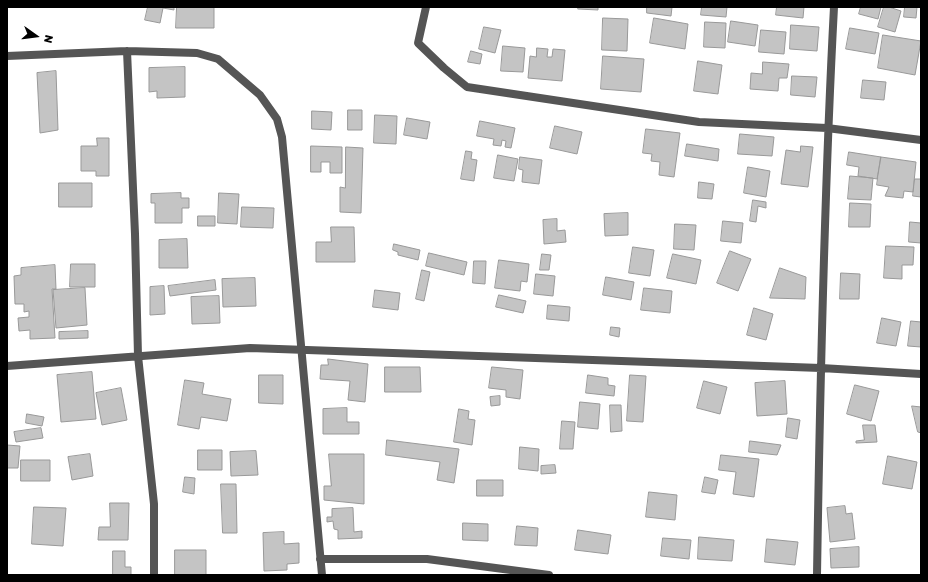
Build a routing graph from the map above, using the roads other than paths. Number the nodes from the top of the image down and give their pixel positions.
1 (426, 7) edge
2 (834, 7) edge
3 (127, 51) junction
4 (7, 56) edge
5 (828, 128) junction
6 (921, 140) edge
7 (301, 350) junction
8 (138, 356) junction
9 (7, 366) edge
10 (821, 368) junction
11 (921, 374) edge
12 (320, 559) junction
13 (154, 575) edge
14 (322, 575) edge
15 (549, 575) edge
16 (818, 575) edge

1 - 5 street
2 - 5 street
3 - 4 street
3 - 7 street
3 - 8 street
5 - 6 street
5 - 10 street
7 - 8 street
7 - 10 street
7 - 12 street
8 - 9 street
8 - 13 street
10 - 11 street
10 - 16 street
12 - 14 street
12 - 15 street

